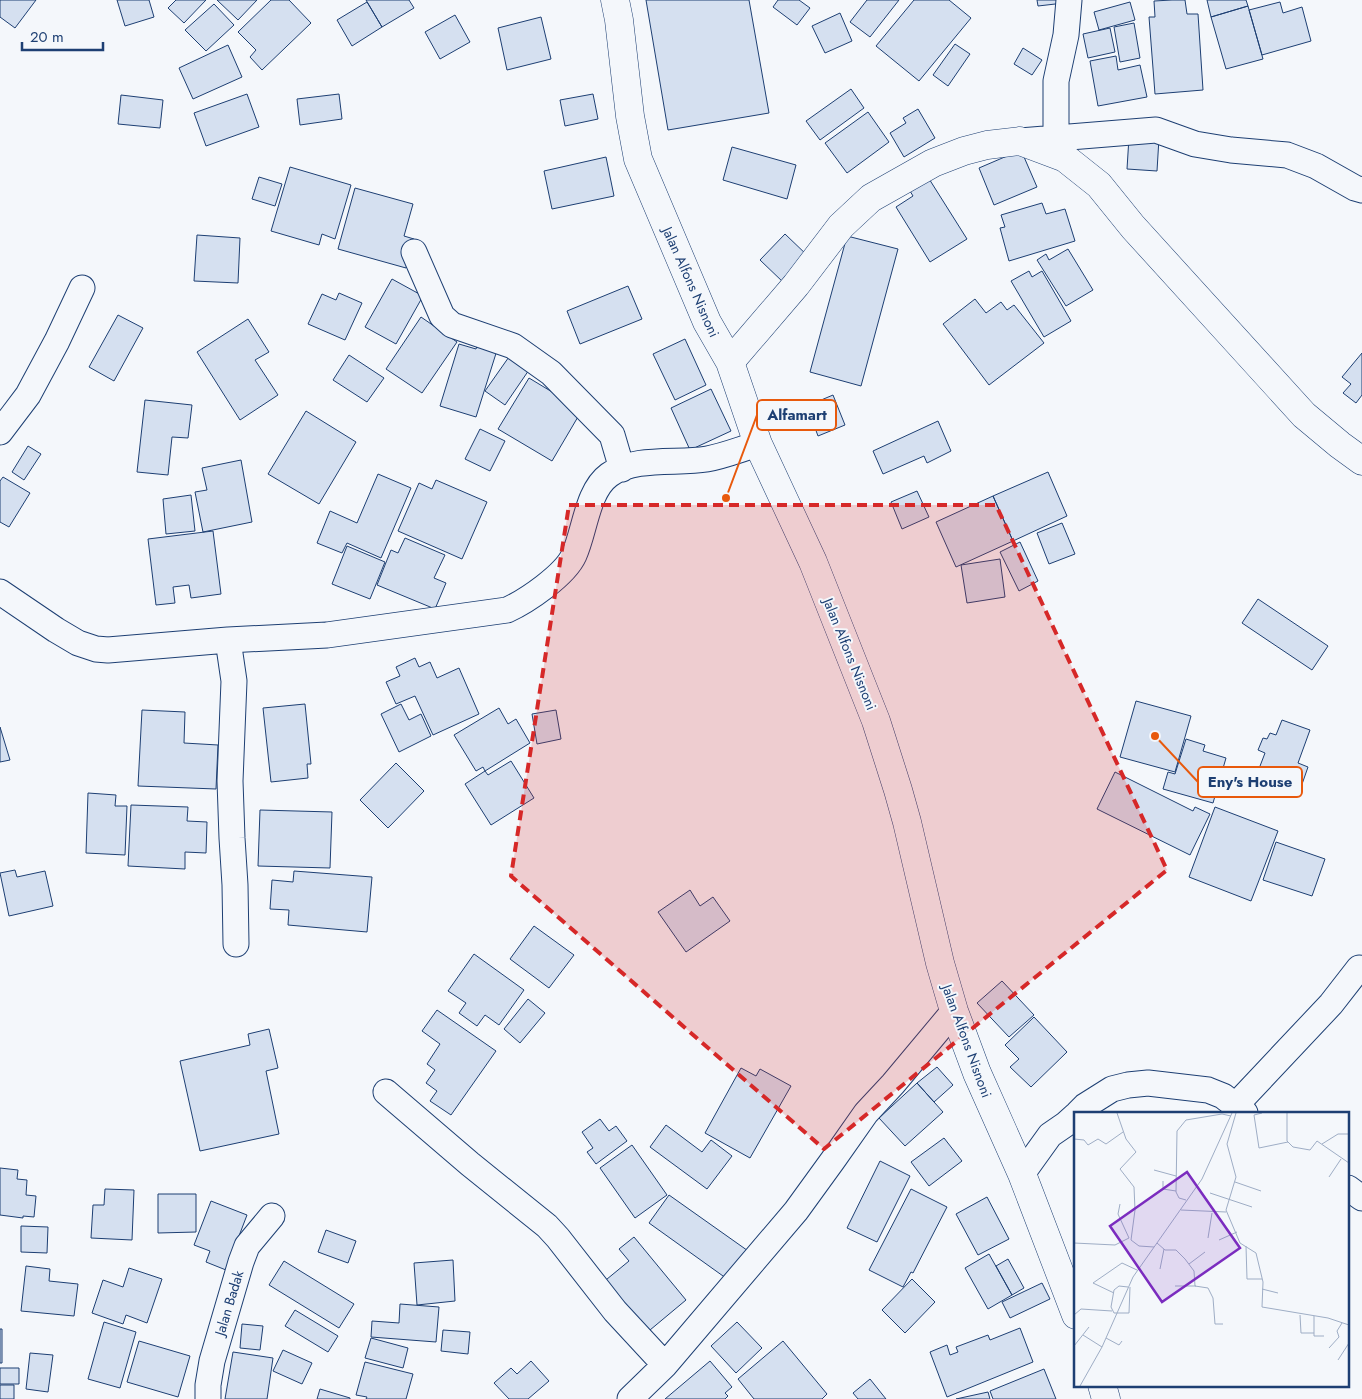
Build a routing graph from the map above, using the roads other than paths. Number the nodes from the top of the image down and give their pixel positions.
1 (615, 0) edge
2 (1069, 0) edge
3 (1056, 138) junction
4 (1020, 141) junction
5 (1362, 190) edge
6 (414, 252) dead end
7 (82, 288) dead end
8 (730, 362) junction
9 (0, 432) edge
10 (758, 444) junction
11 (1362, 461) edge
12 (622, 469) junction
13 (0, 592) edge
14 (228, 640) junction
15 (236, 944) dead end
16 (1362, 970) edge
17 (954, 1011) junction
18 (386, 1092) dead end
19 (1240, 1109) edge
20 (1079, 1112) edge
21 (1074, 1117) edge
22 (1022, 1174) junction
23 (1350, 1189) edge
24 (1362, 1198) edge
25 (272, 1216) dead end
26 (1074, 1310) edge
27 (665, 1365) junction
28 (1102, 1386) edge
29 (208, 1399) edge
30 (630, 1399) edge
31 (1106, 1399) edge

1 - 8 main road, Jalan Alfons Nisnoni
2 - 3 street
3 - 4 street
3 - 5 street
4 - 8 main road
4 - 11 main road
6 - 12 street
7 - 9 street
8 - 10 main road, Jalan Alfons Nisnoni
10 - 12 street
10 - 17 main road, Jalan Alfons Nisnoni
12 - 14 street
13 - 14 street
14 - 15 street
16 - 19 street
17 - 22 main road, Jalan Alfons Nisnoni
17 - 27 street
18 - 27 street
19 - 20 street
21 - 22 street
22 - 26 main road, Jalan Alfons Nisnoni
23 - 24 street
25 - 29 street, Jalan Badak
27 - 30 street
28 - 31 main road

